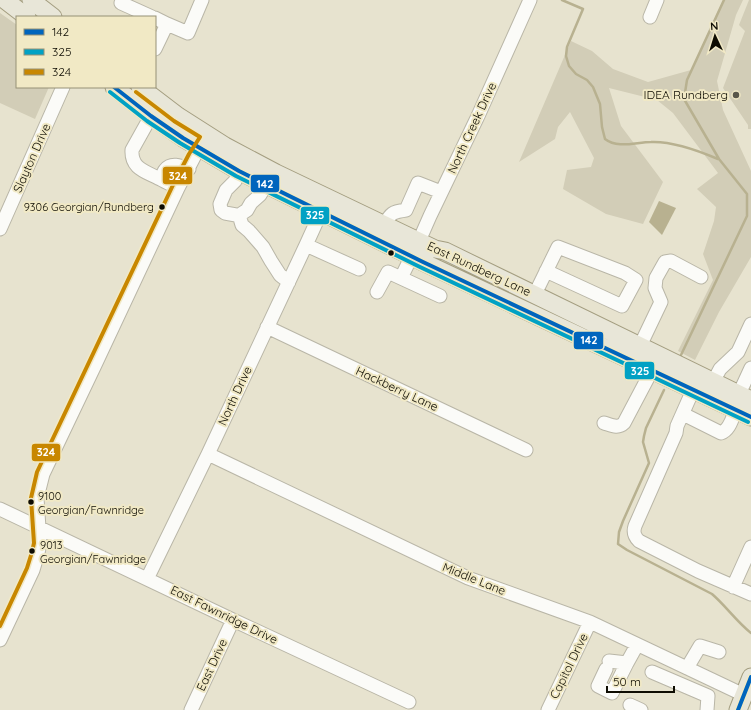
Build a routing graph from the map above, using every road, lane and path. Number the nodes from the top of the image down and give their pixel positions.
1 (5, 0) edge
2 (31, 0) edge
3 (202, 0) edge
4 (530, 0) edge
5 (657, 0) edge
6 (121, 3) dead end
7 (26, 16) edge
8 (52, 16) edge
9 (149, 16) edge
10 (650, 17) dead end
11 (158, 20) edge
12 (156, 39) edge
13 (63, 88) edge
14 (115, 88) edge
15 (141, 88) edge
16 (151, 116) junction
17 (204, 142) junction
18 (188, 168) junction
19 (239, 171) junction
20 (161, 180) junction
21 (266, 185) junction
22 (178, 188) junction
23 (441, 192) junction
24 (321, 212) junction
25 (239, 215) junction
26 (384, 225) junction
27 (0, 229) edge
28 (306, 245) junction
29 (416, 249) junction
30 (359, 269) dead end
31 (546, 271) junction
32 (701, 277) dead end
33 (402, 278) junction
34 (289, 282) junction
35 (378, 292) dead end
36 (535, 294) junction
37 (440, 296) dead end
38 (526, 311) junction
39 (751, 324) edge
40 (268, 327) junction
41 (640, 346) junction
42 (751, 368) edge
43 (652, 370) junction
44 (704, 389) junction
45 (744, 405) edge
46 (683, 414) junction
47 (604, 423) dead end
48 (526, 450) dead end
49 (208, 454) junction
50 (0, 509) edge
51 (38, 528) junction
52 (751, 547) edge
53 (147, 579) junction
54 (734, 587) junction
55 (751, 594) edge
56 (233, 620) junction
57 (590, 622) junction
58 (0, 640) edge
59 (637, 645) junction
60 (719, 652) dead end
61 (658, 654) junction
62 (627, 663) junction
63 (687, 668) junction
64 (751, 677) edge
65 (409, 702) dead end
66 (741, 703) edge
67 (191, 710) edge
68 (548, 710) edge
69 (707, 710) edge

1 - 7 main road
2 - 8 main road
3 - 11 street
4 - 23 street, North Creek Drive
5 - 10 street
6 - 9 street
11 - 12 street
13 - 27 street, Slayton Drive
14 - 16 main road
15 - 17 main road
16 - 17 main road
16 - 20 street
17 - 18 street
17 - 19 main road, East Rundberg Lane
17 - 26 main road, East Rundberg Lane
18 - 20 street
18 - 22 street
19 - 21 main road, East Rundberg Lane
19 - 25 street
20 - 22 street
21 - 24 main road, East Rundberg Lane
21 - 25 street
22 - 51 street
23 - 26 street
23 - 29 street, North Creek Drive
24 - 28 street, North Drive
24 - 29 main road, East Rundberg Lane
25 - 34 street
26 - 29 main road, East Rundberg Lane
28 - 30 street
28 - 34 street, North Drive
29 - 33 street, North Creek Drive
29 - 36 main road, East Rundberg Lane
29 - 38 main road, East Rundberg Lane
31 - 31 street
31 - 36 street
32 - 41 street
33 - 35 street
33 - 37 street
34 - 40 street, North Drive
36 - 38 main road
36 - 41 main road, East Rundberg Lane
38 - 43 main road, East Rundberg Lane
39 - 44 street
40 - 48 street, Hackberry Lane
40 - 49 street, North Drive
41 - 44 main road, East Rundberg Lane
42 - 45 street
43 - 44 main road, East Rundberg Lane
43 - 47 street
44 - 45 main road, East Rundberg Lane
44 - 46 street
45 - 46 street
46 - 54 street
49 - 53 street, North Drive
49 - 57 street, Middle Lane
50 - 51 street, East Fawnridge Drive
51 - 53 street, East Fawnridge Drive
51 - 58 street
52 - 54 street
53 - 56 street, East Fawnridge Drive
54 - 55 street
56 - 65 street, East Fawnridge Drive
56 - 67 street, East Drive
57 - 59 street, Middle Lane
57 - 68 street, Capitol Drive
59 - 61 street, Middle Lane
59 - 62 street
60 - 63 street
61 - 63 street, Middle Lane
61 - 69 street
62 - 62 street
63 - 66 street, Middle Lane
64 - 66 main road

